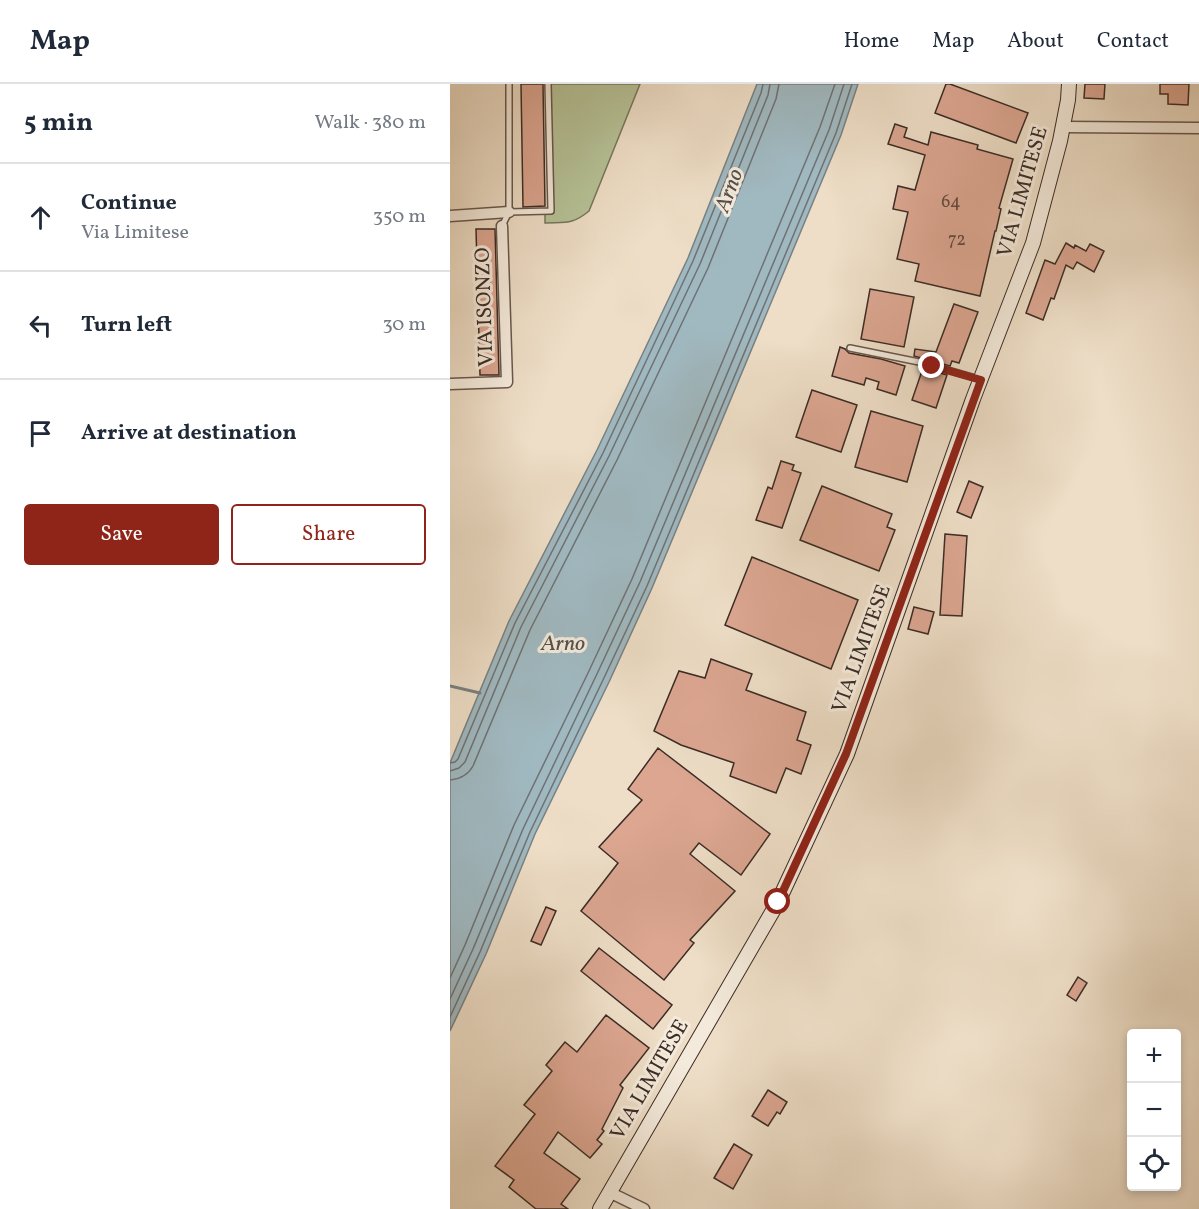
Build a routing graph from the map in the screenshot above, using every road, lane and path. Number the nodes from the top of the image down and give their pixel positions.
1 (509, 84) edge
2 (548, 84) edge
3 (1068, 84) edge
4 (1063, 128) junction
5 (1199, 128) edge
6 (509, 212) junction
7 (450, 216) edge
8 (502, 226) joint
9 (850, 348) dead end
10 (981, 380) junction
11 (450, 384) edge
12 (609, 1192) junction
13 (600, 1209) edge
14 (644, 1209) edge

1 - 6 lane, VIA ISONZO
2 - 6 lane
3 - 4 main road, VIA LIMITESE
4 - 5 street
4 - 10 main road, VIA LIMITESE
6 - 7 street
6 - 8 lane, VIA ISONZO
8 - 11 street, VIA ISONZO
9 - 10 lane
10 - 12 main road, VIA LIMITESE
12 - 13 main road, VIA LIMITESE
12 - 14 street

